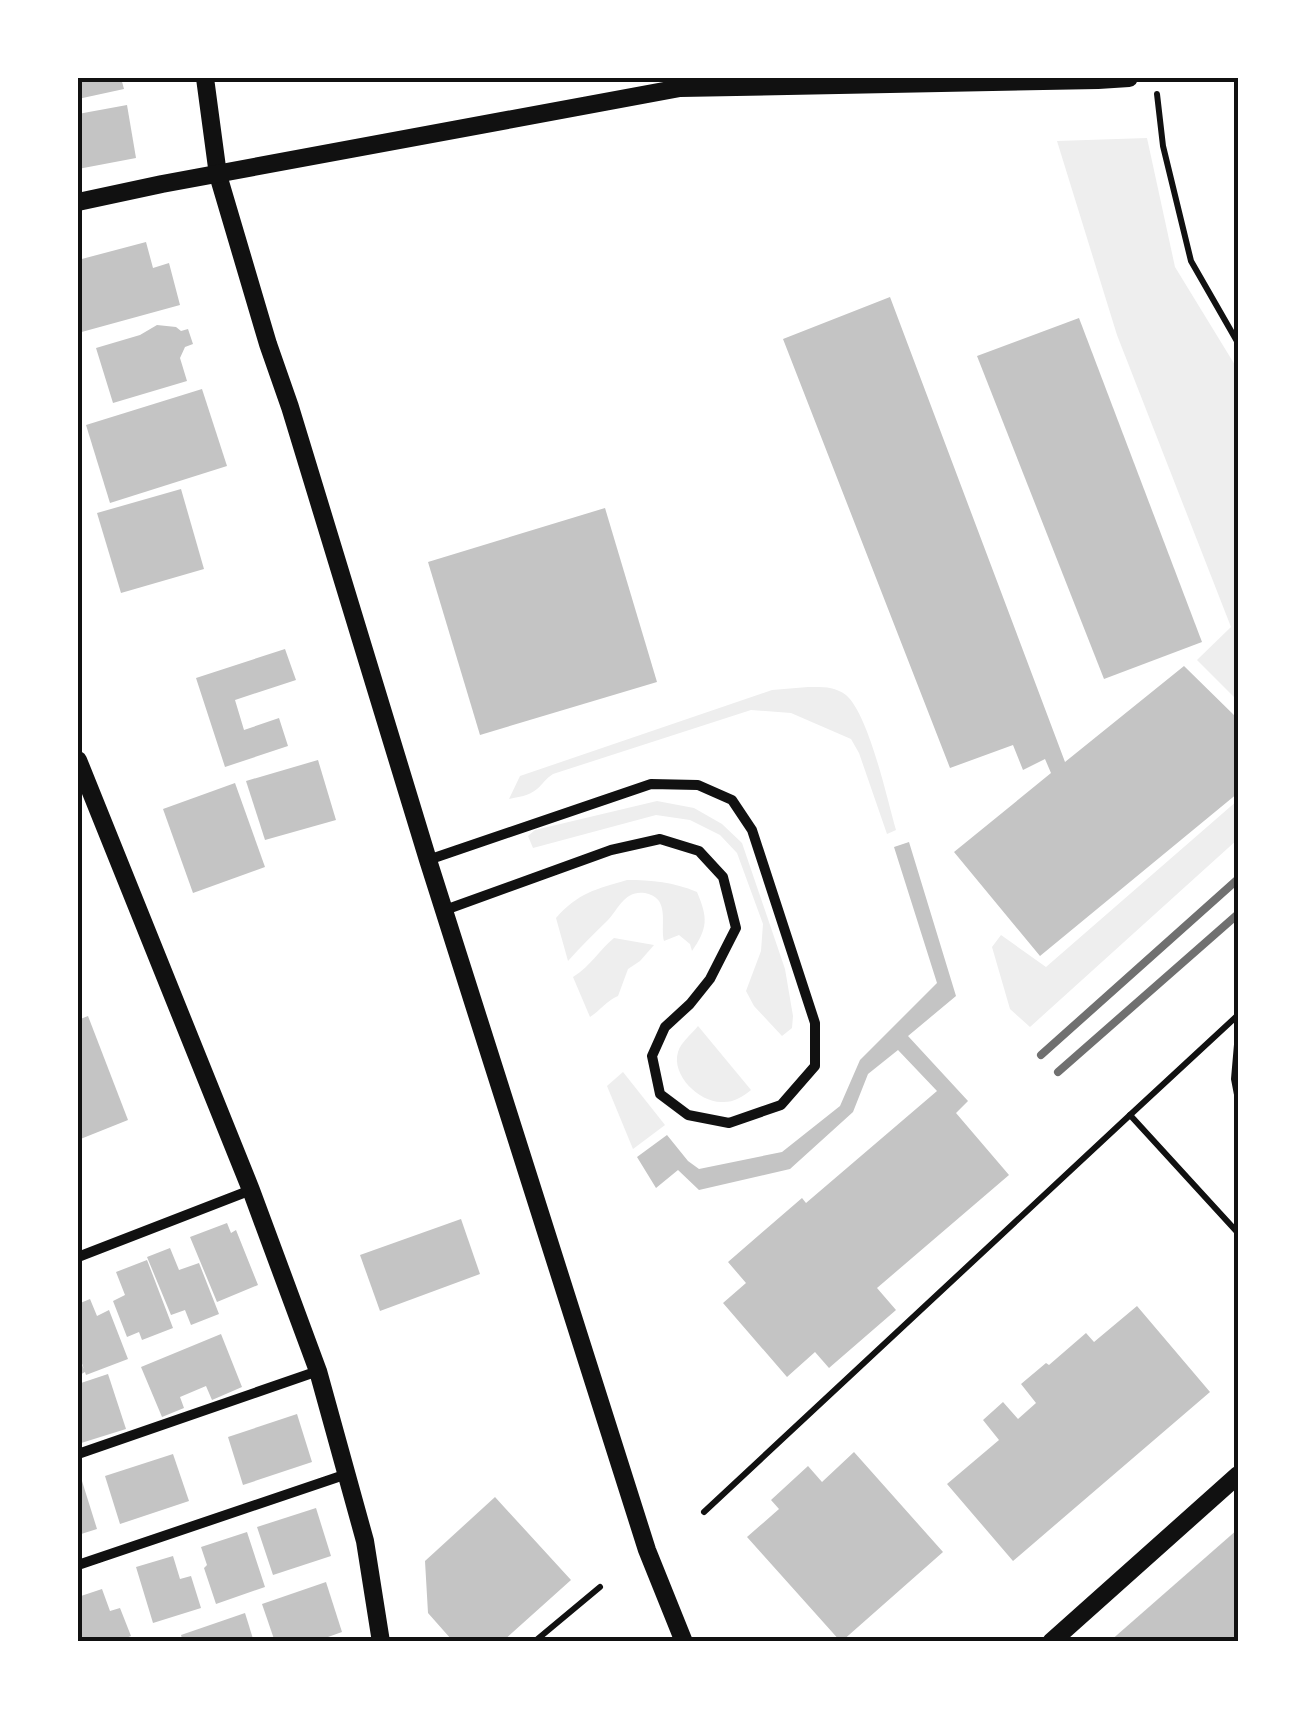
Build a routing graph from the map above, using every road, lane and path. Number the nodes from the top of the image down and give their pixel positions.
1 (205, 78) edge
2 (1129, 78) edge
3 (1154, 78) edge
4 (218, 175) junction
5 (78, 202) edge
6 (1238, 344) edge
7 (78, 760) edge
8 (428, 860) junction
9 (446, 910) junction
10 (1238, 1016) edge
11 (1238, 1033) edge
12 (1238, 1100) edge
13 (1130, 1115) junction
14 (250, 1190) junction
15 (1238, 1233) edge
16 (78, 1257) edge
17 (318, 1371) junction
18 (78, 1454) edge
19 (347, 1474) junction
20 (1238, 1475) edge
21 (704, 1512) dead end
22 (78, 1565) edge
23 (600, 1587) dead end
24 (380, 1642) edge
25 (534, 1642) edge
26 (684, 1642) edge
27 (1050, 1642) edge

1 - 4 street
2 - 4 street
3 - 6 path
4 - 5 street
4 - 8 street
7 - 14 street
8 - 9 street
8 - 9 street
9 - 26 street
10 - 13 path
11 - 12 path
13 - 15 path
13 - 21 path
14 - 16 street
14 - 17 street
17 - 18 street
17 - 19 street
19 - 22 street
19 - 24 street
20 - 27 street
23 - 25 path

